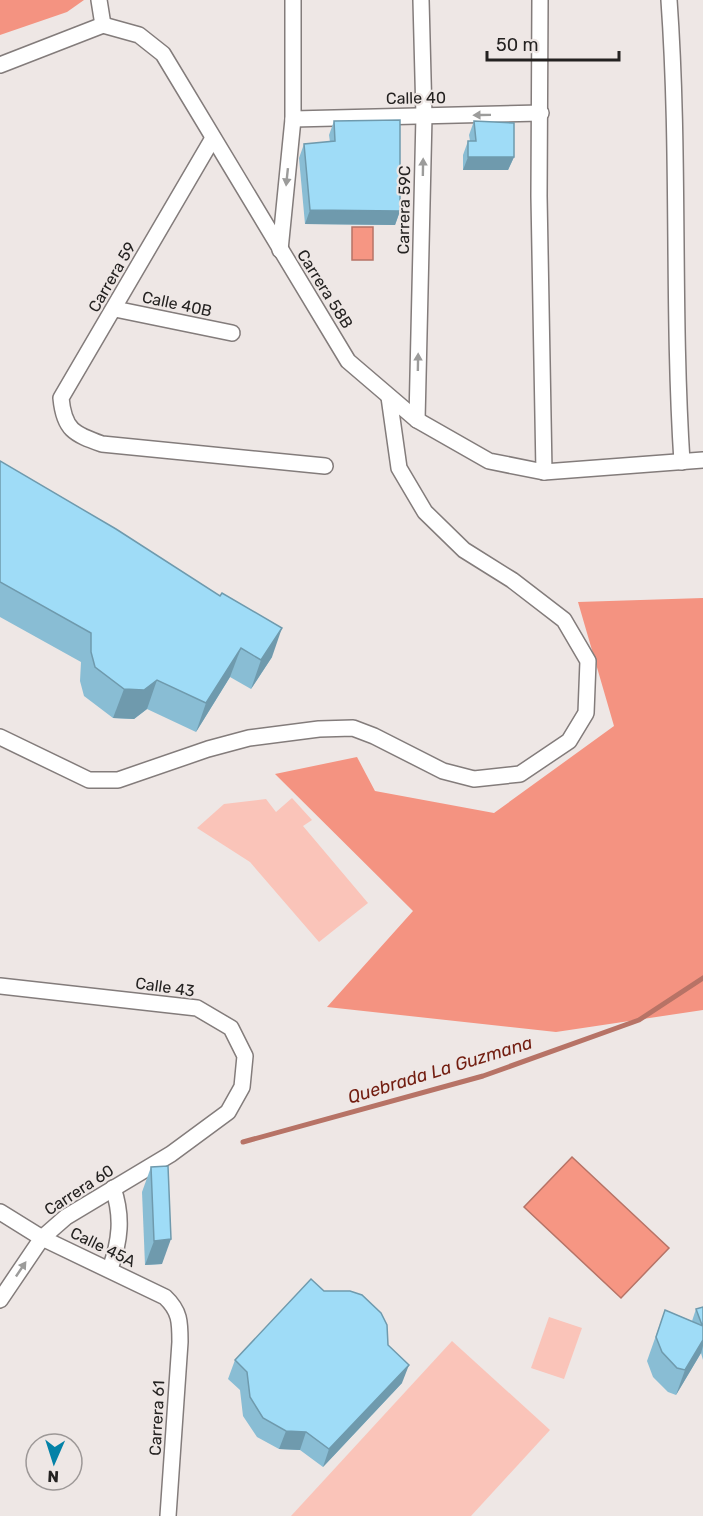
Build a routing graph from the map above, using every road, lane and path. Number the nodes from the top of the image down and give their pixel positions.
1 (99, 0) edge
2 (421, 0) edge
3 (540, 0) edge
4 (669, 0) edge
5 (291, 2) edge
6 (103, 25) junction
7 (0, 66) edge
8 (541, 113) junction
9 (424, 116) junction
10 (293, 119) junction
11 (213, 138) junction
12 (280, 250) junction
13 (115, 309) junction
14 (232, 333) dead end
15 (389, 397) junction
16 (417, 420) junction
17 (703, 460) edge
18 (681, 462) junction
19 (325, 466) dead end
20 (544, 472) junction
21 (0, 737) edge
22 (0, 986) edge
23 (171, 1154) joint
24 (113, 1188) junction
25 (0, 1212) edge
26 (42, 1238) junction
27 (110, 1269) junction
28 (0, 1300) edge
29 (180, 1322) joint
30 (168, 1516) edge

1 - 6 street
2 - 9 street, Carrera 59C
3 - 8 street
4 - 18 street
5 - 10 street
6 - 7 street
6 - 11 street, Carrera 58B
8 -> 9 street, Calle 40
8 - 20 street
9 - 10 street, Calle 40
16 -> 9 street, Carrera 59C
10 -> 12 street
11 - 12 street, Carrera 58B
11 - 13 street, Carrera 59
12 - 15 street, Carrera 58B
13 - 14 street, Calle 40B
13 - 19 street, Carrera 59
15 - 16 street, Carrera 58B
15 - 21 street
16 - 20 street, Carrera 58B
17 - 18 street, Carrera 58B
18 - 20 street, Carrera 58B
22 - 23 street, Calle 43
23 - 24 street, Carrera 60
24 - 26 street, Carrera 60
24 - 27 street
25 - 26 street, Calle 45A
26 - 27 street, Calle 45A
28 -> 26 street, Carrera 60
27 - 29 street, Calle 45A
29 - 30 street, Carrera 61

